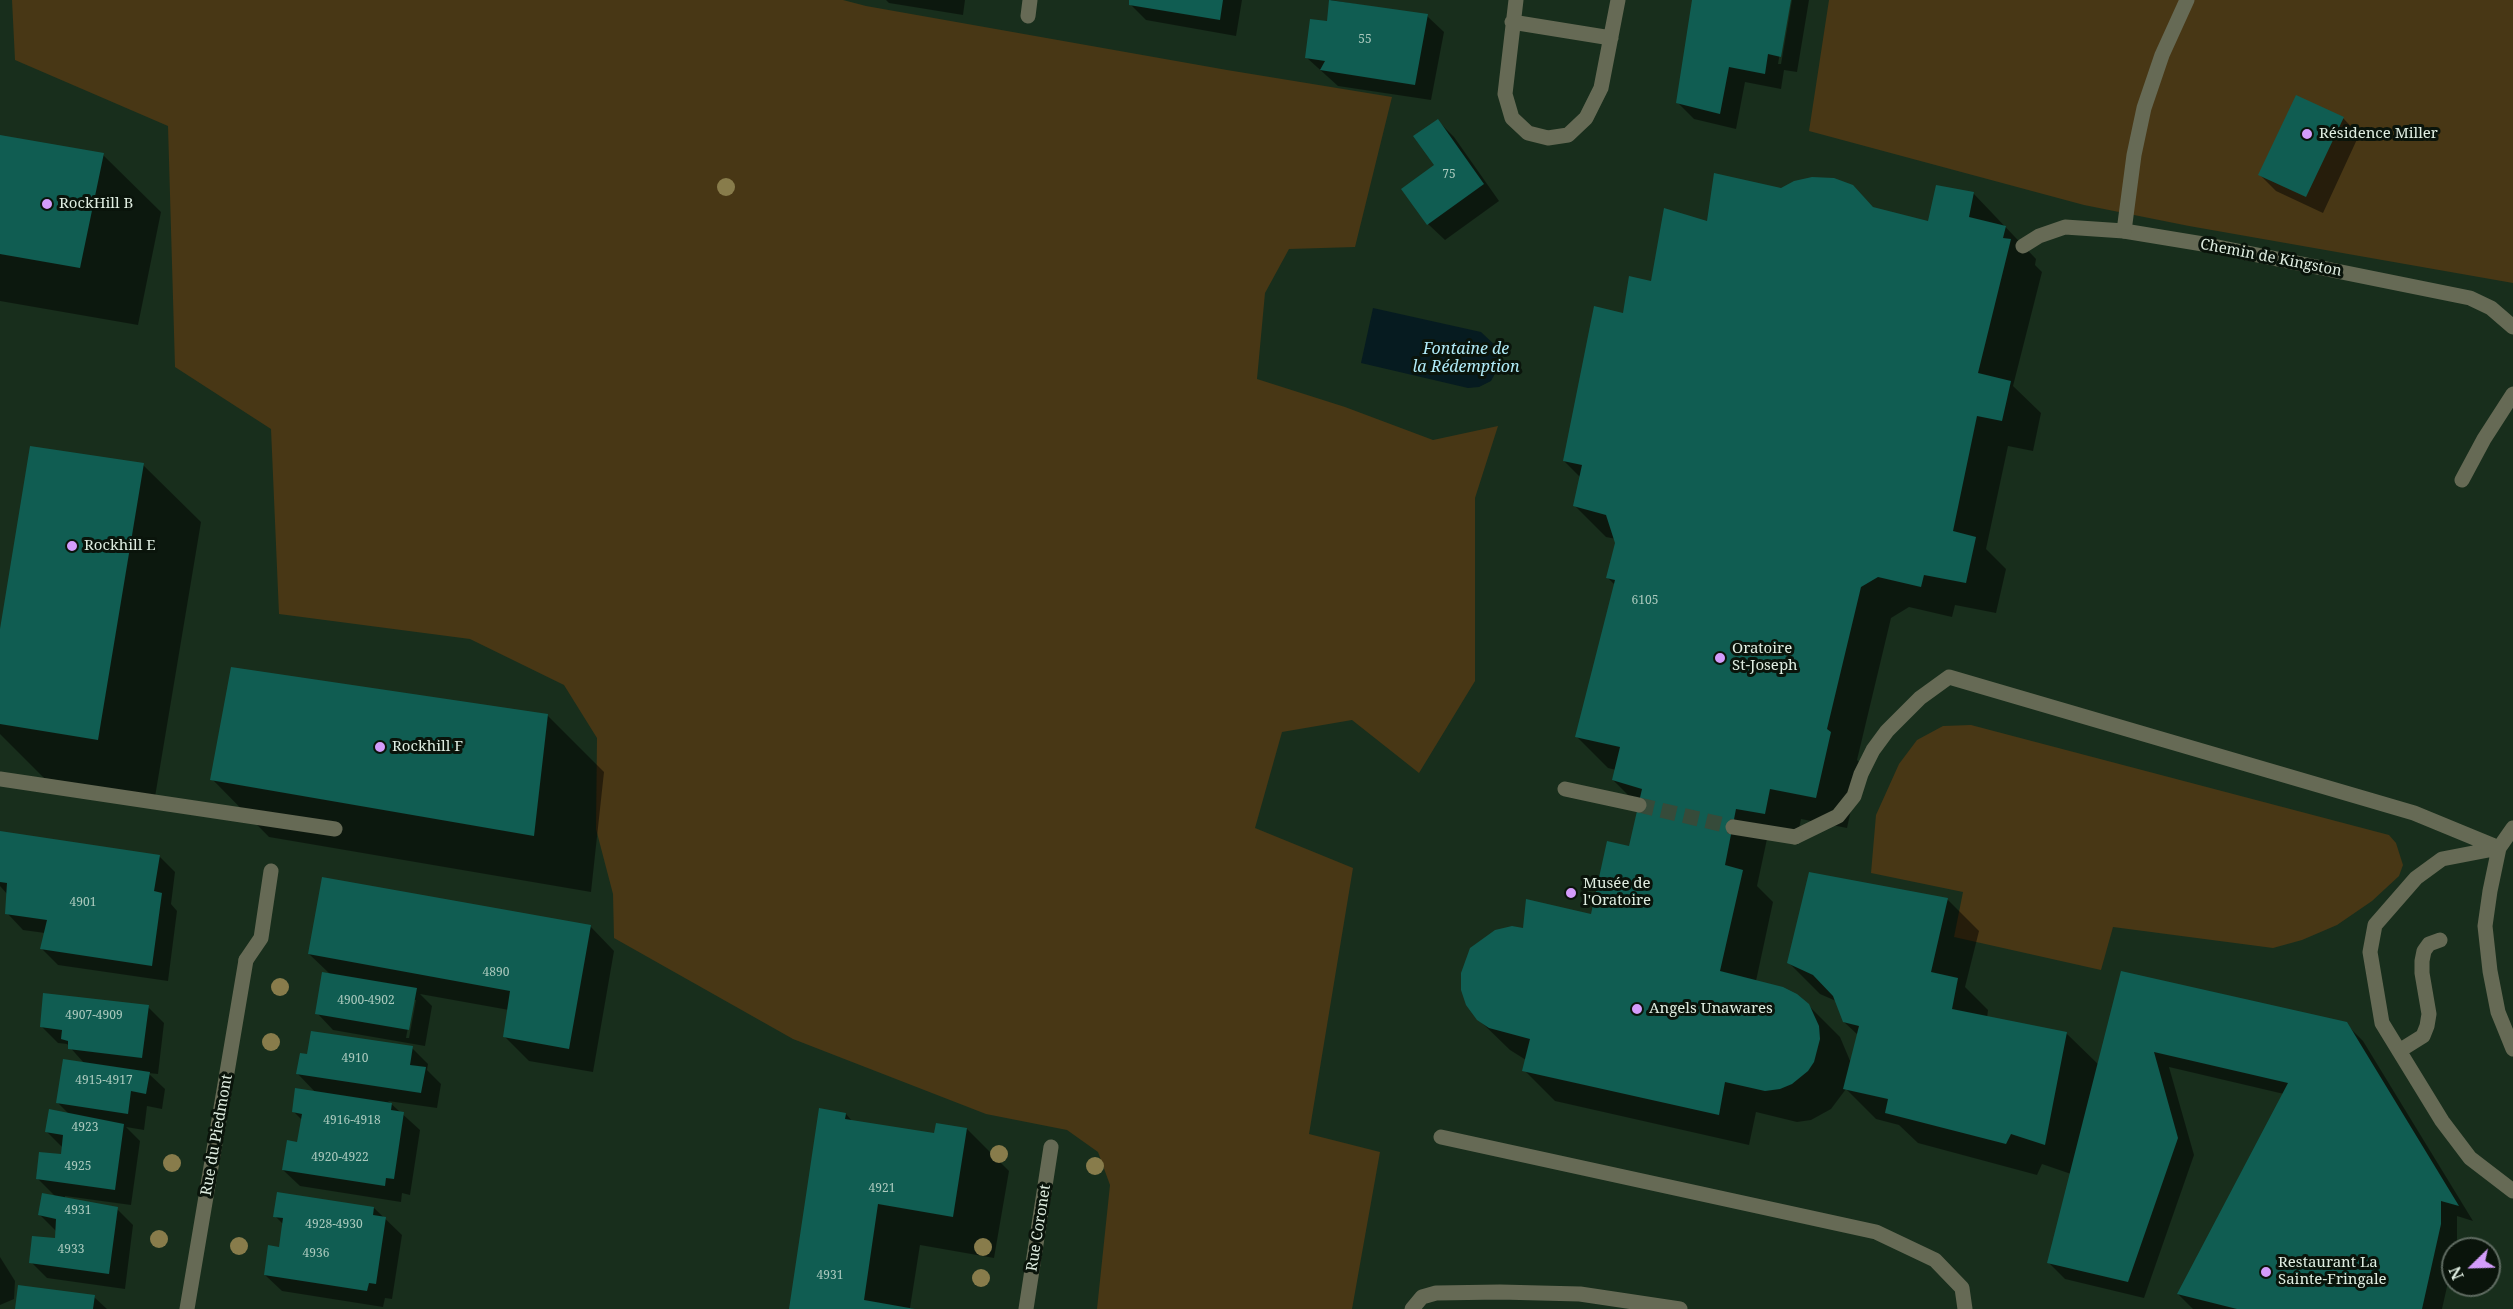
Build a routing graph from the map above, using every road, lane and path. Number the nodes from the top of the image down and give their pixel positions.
1 (1030, 0) edge
2 (1516, 0) edge
3 (1618, 0) edge
4 (2187, 0) edge
5 (1028, 16) dead end
6 (1512, 22) junction
7 (1611, 38) junction
8 (2124, 231) junction
9 (2023, 246) dead end
10 (2513, 327) edge
11 (2513, 394) edge
12 (2462, 480) dead end
13 (0, 779) edge
14 (1565, 789) dead end
15 (1639, 805) tunnel mouth
16 (1733, 827) tunnel mouth
17 (2513, 828) edge
18 (335, 829) dead end
19 (2499, 848) junction
20 (271, 871) dead end
21 (2440, 940) dead end
22 (2513, 1049) edge
23 (2399, 1052) junction
24 (1441, 1137) dead end
25 (1051, 1147) dead end
26 (2513, 1191) edge
27 (187, 1309) edge
28 (1026, 1309) edge
29 (1412, 1309) edge
30 (1680, 1309) edge
31 (1965, 1309) edge

1 - 5 street
2 - 6 street
3 - 7 street
4 - 8 street
6 - 7 street
6 - 7 street
8 - 9 street, Chemin de Kingston
8 - 10 street, Chemin de Kingston
11 - 12 street
13 - 18 street
14 - 15 street
16 - 19 street
17 - 19 street
19 - 22 street
19 - 23 street
20 - 27 street, Rue du Piedmont
21 - 23 street
23 - 26 street
24 - 31 street
25 - 28 street, Rue Coronet
29 - 30 street

